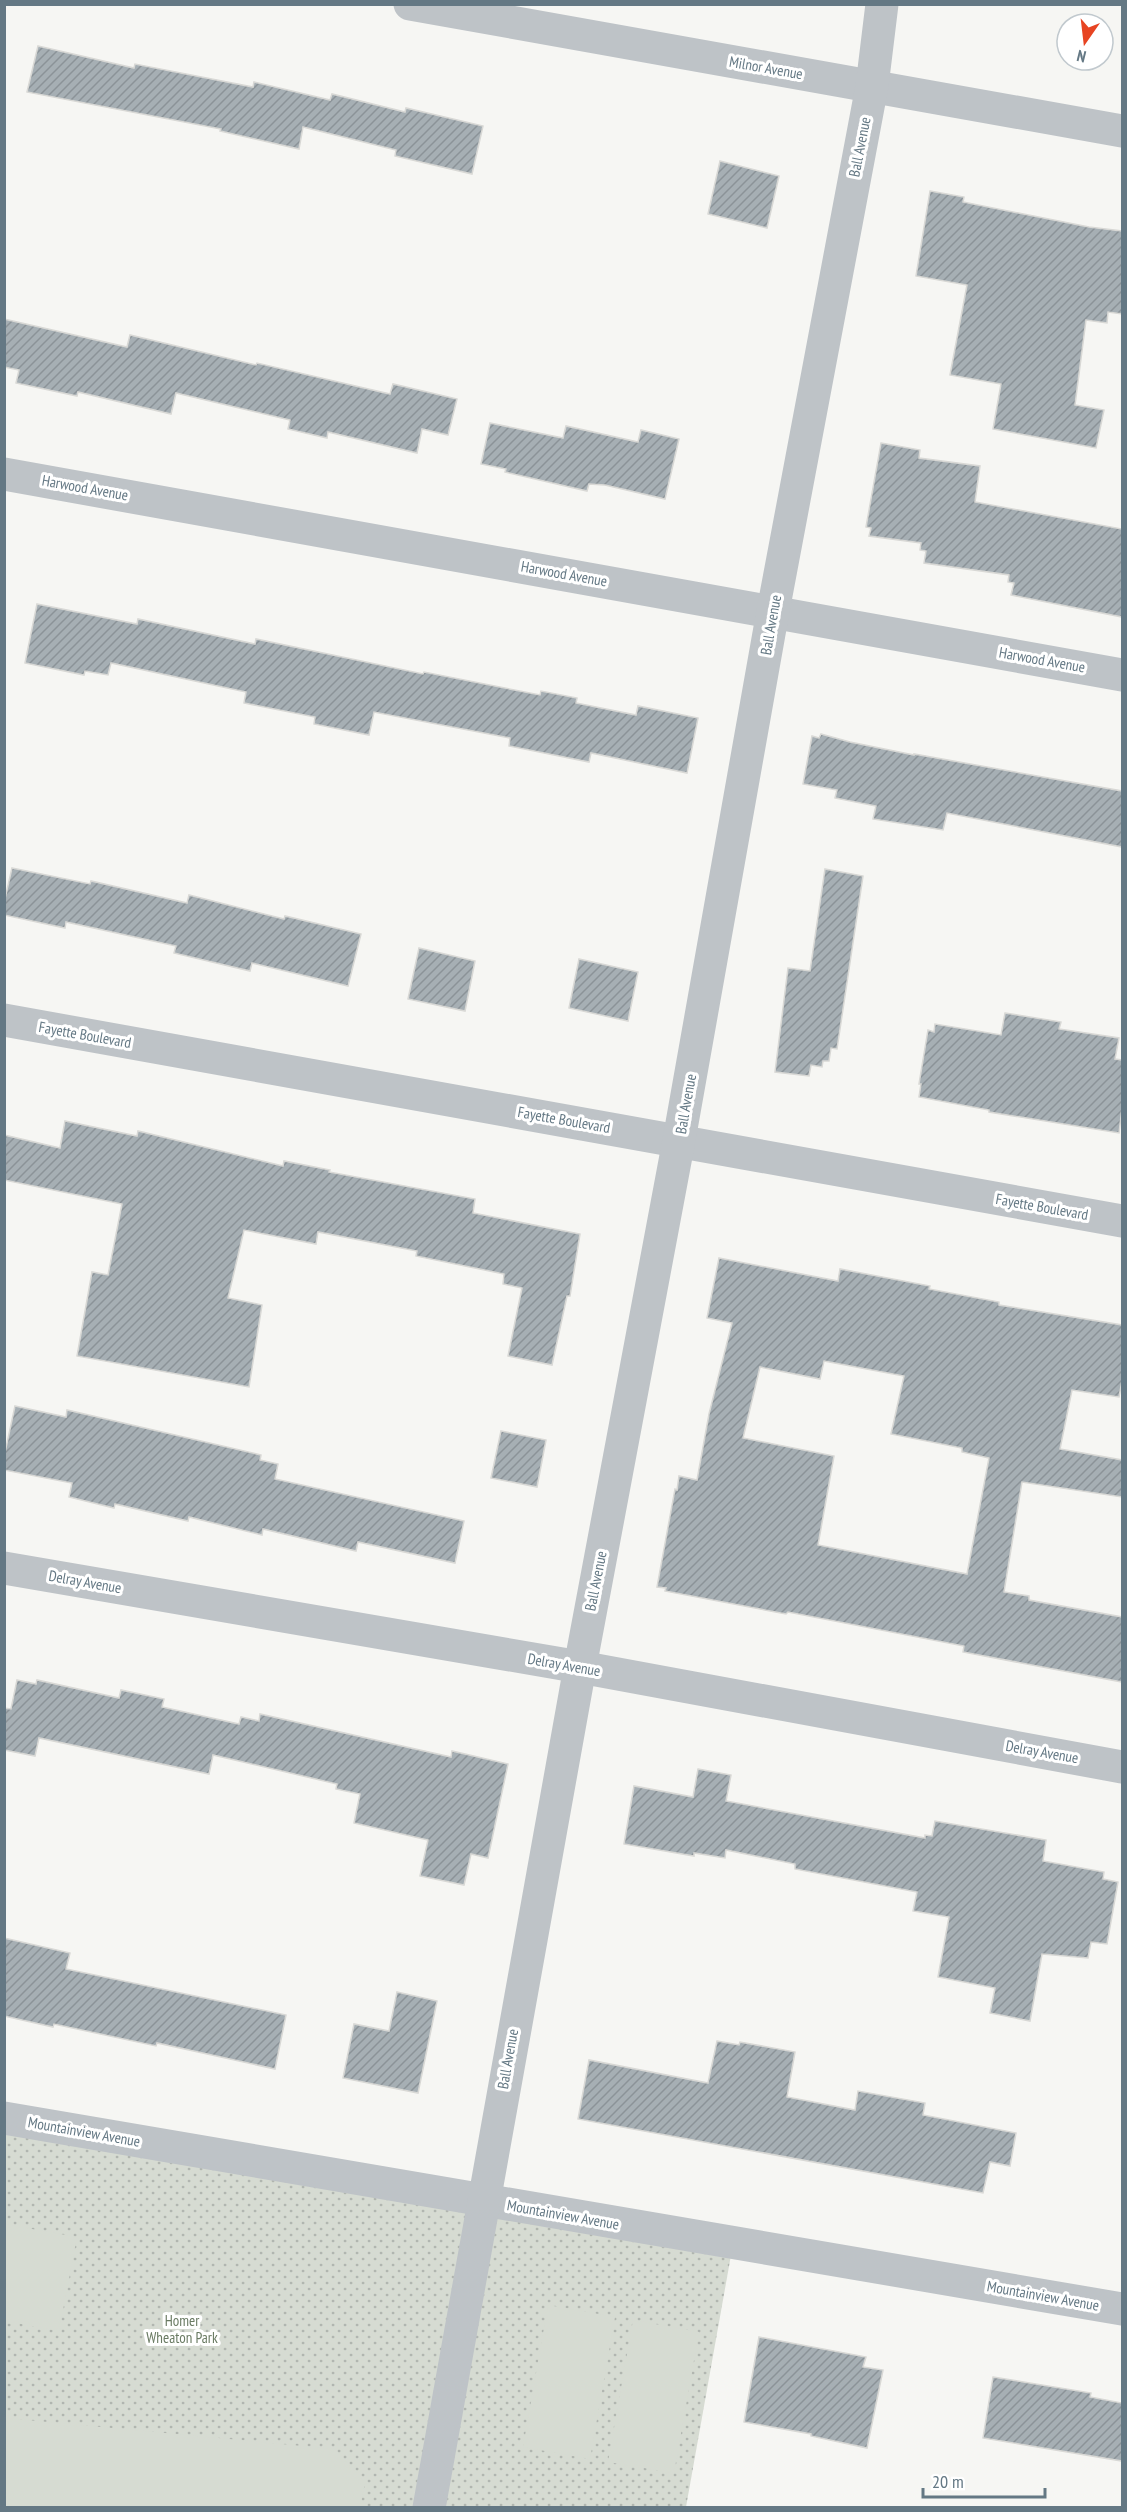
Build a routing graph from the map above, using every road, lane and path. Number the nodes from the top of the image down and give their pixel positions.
1 (410, 4) edge
2 (882, 4) edge
3 (872, 86) junction
4 (1122, 131) edge
5 (4, 474) edge
6 (773, 611) junction
7 (1122, 675) edge
8 (4, 1020) edge
9 (679, 1140) junction
10 (1122, 1221) edge
11 (4, 1568) edge
12 (579, 1667) junction
13 (1122, 1767) edge
14 (4, 2118) edge
15 (482, 2201) junction
16 (1122, 2309) edge
17 (429, 2508) edge

1 - 3 street, Milnor Avenue
2 - 3 street, Ball Avenue
3 - 4 street, Milnor Avenue
3 - 6 street, Ball Avenue
5 - 6 street, Harwood Avenue
6 - 7 street, Harwood Avenue
6 - 9 street, Ball Avenue
8 - 9 street, Fayette Boulevard
9 - 10 street, Fayette Boulevard
9 - 12 street, Ball Avenue
11 - 12 street, Delray Avenue
12 - 13 street, Delray Avenue
12 - 15 street, Ball Avenue
14 - 15 street, Mountainview Avenue
15 - 16 street, Mountainview Avenue
15 - 17 street, Ball Avenue

